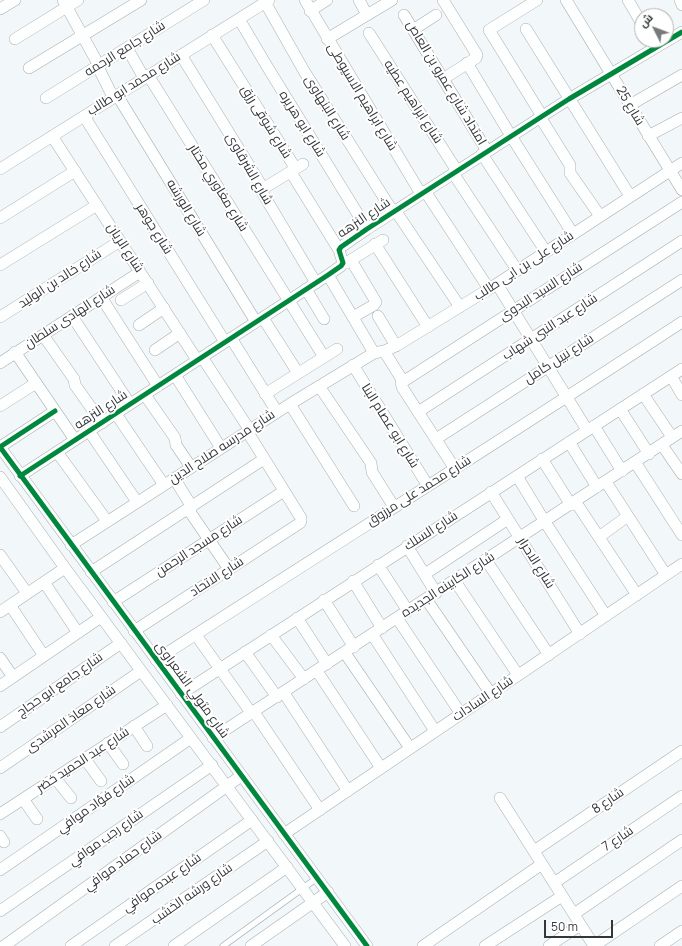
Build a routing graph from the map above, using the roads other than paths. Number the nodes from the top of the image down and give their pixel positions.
1 (15, 0) edge
2 (78, 0) edge
3 (141, 0) edge
4 (204, 0) edge
5 (305, 0) edge
6 (327, 0) edge
7 (359, 0) edge
8 (392, 0) edge
9 (443, 0) edge
10 (537, 0) edge
11 (566, 0) edge
12 (628, 0) edge
13 (680, 0) edge
14 (267, 1) edge
15 (65, 3) edge
16 (682, 5) edge
17 (0, 9) edge
18 (634, 10) edge
19 (310, 11) junction
20 (367, 15) junction
21 (404, 15) dead end
22 (436, 15) dead end
23 (239, 18) junction
24 (526, 29) dead end
25 (413, 30) junction
26 (369, 34) dead end
27 (212, 35) junction
28 (83, 36) junction
29 (15, 39) dead end
30 (327, 39) junction
31 (127, 48) junction
32 (647, 48) edge
33 (181, 55) junction
34 (467, 63) junction
35 (98, 66) junction
36 (29, 68) dead end
37 (611, 74) junction
38 (682, 75) edge
39 (146, 76) junction
40 (443, 79) junction
41 (115, 96) junction
42 (46, 98) dead end
43 (569, 99) junction
44 (630, 105) junction
45 (84, 116) junction
46 (541, 117) junction
47 (682, 118) edge
48 (52, 136) junction
49 (511, 136) junction
50 (648, 136) junction
51 (485, 153) junction
52 (682, 162) edge
53 (303, 164) dead end
54 (0, 168) edge
55 (669, 170) junction
56 (75, 171) junction
57 (292, 171) junction
58 (455, 172) junction
59 (260, 190) junction
60 (682, 190) edge
61 (423, 192) junction
62 (630, 196) junction
63 (682, 202) edge
64 (97, 205) junction
65 (394, 211) junction
66 (600, 216) junction
67 (0, 218) edge
68 (367, 229) junction
69 (573, 234) junction
70 (120, 241) junction
71 (682, 241) edge
72 (339, 250) junction
73 (546, 252) junction
74 (347, 261) junction
75 (0, 265) edge
76 (517, 270) junction
77 (140, 272) junction
78 (328, 275) junction
79 (682, 280) edge
80 (148, 283) junction
81 (316, 283) junction
82 (493, 286) junction
83 (306, 289) junction
84 (101, 297) junction
85 (122, 300) dead end
86 (289, 301) junction
87 (460, 307) junction
88 (164, 308) junction
89 (513, 310) junction
90 (72, 316) junction
91 (378, 316) dead end
92 (0, 317) edge
93 (353, 317) junction
94 (324, 319) dead end
95 (259, 320) junction
96 (682, 322) edge
97 (139, 325) dead end
98 (428, 327) junction
99 (180, 333) junction
100 (43, 335) junction
101 (531, 339) junction
102 (228, 340) junction
103 (396, 346) junction
104 (337, 349) dead end
105 (155, 350) dead end
106 (16, 352) junction
107 (379, 352) junction
108 (324, 357) junction
109 (200, 359) junction
110 (0, 363) edge
111 (353, 365) junction
112 (548, 367) junction
113 (682, 369) edge
114 (298, 373) junction
115 (175, 375) junction
116 (671, 376) junction
117 (36, 383) junction
118 (401, 383) junction
119 (158, 386) junction
120 (319, 386) junction
121 (145, 394) junction
122 (265, 394) junction
123 (643, 394) junction
124 (682, 395) edge
125 (567, 398) junction
126 (130, 404) junction
127 (290, 404) junction
128 (0, 406) edge
129 (620, 409) junction
130 (55, 411) junction
131 (277, 412) junction
132 (418, 412) junction
133 (116, 414) junction
134 (102, 423) junction
135 (590, 428) junction
136 (248, 430) junction
137 (89, 431) junction
138 (682, 431) edge
139 (672, 437) junction
140 (436, 439) junction
141 (75, 440) junction
142 (569, 442) junction
143 (662, 445) junction
144 (0, 448) edge
145 (221, 448) junction
146 (57, 452) junction
147 (649, 454) junction
148 (264, 459) junction
149 (542, 459) junction
150 (635, 462) junction
151 (191, 467) junction
152 (455, 469) junction
153 (622, 471) junction
154 (682, 474) edge
155 (20, 476) junction
156 (517, 476) junction
157 (0, 477) edge
158 (174, 478) junction
159 (164, 484) junction
160 (601, 484) junction
161 (428, 486) junction
162 (284, 491) junction
163 (492, 492) junction
164 (4, 493) edge
165 (137, 502) junction
166 (573, 503) junction
167 (354, 506) dead end
168 (394, 507) junction
169 (190, 508) junction
170 (628, 516) junction
171 (508, 519) junction
172 (107, 522) junction
173 (544, 522) junction
174 (300, 523) joint
175 (682, 535) edge
176 (598, 537) junction
177 (520, 538) junction
178 (209, 540) junction
179 (71, 545) junction
180 (407, 546) junction
181 (0, 555) edge
182 (486, 560) junction
183 (682, 564) edge
184 (378, 565) junction
185 (65, 568) junction
186 (229, 569) junction
187 (91, 572) junction
188 (425, 574) junction
189 (666, 575) junction
190 (353, 581) junction
191 (455, 581) junction
192 (44, 582) junction
193 (28, 593) junction
194 (436, 593) junction
195 (637, 595) junction
196 (426, 599) junction
197 (324, 600) junction
198 (113, 602) junction
199 (10, 605) junction
200 (408, 611) junction
201 (0, 612) edge
202 (606, 616) junction
203 (102, 617) junction
204 (297, 618) junction
205 (397, 618) junction
206 (134, 631) junction
207 (377, 631) junction
208 (78, 633) junction
209 (196, 634) junction
210 (580, 634) junction
211 (271, 635) junction
212 (121, 643) junction
213 (349, 650) junction
214 (245, 652) junction
215 (549, 655) junction
216 (44, 656) junction
217 (0, 658) edge
218 (156, 660) junction
219 (327, 664) junction
220 (220, 668) junction
221 (141, 670) junction
222 (316, 671) junction
223 (518, 675) junction
224 (13, 677) junction
225 (304, 679) junction
226 (0, 686) edge
227 (181, 694) junction
228 (491, 694) junction
229 (280, 695) junction
230 (166, 705) junction
231 (253, 713) junction
232 (461, 714) junction
233 (134, 726) junction
234 (0, 727) edge
235 (435, 732) junction
236 (191, 738) junction
237 (213, 738) junction
238 (108, 743) junction
239 (147, 746) dead end
240 (410, 748) junction
241 (682, 751) edge
242 (85, 759) junction
243 (123, 764) dead end
244 (212, 765) junction
245 (0, 768) edge
246 (381, 768) junction
247 (241, 776) junction
248 (55, 778) junction
249 (101, 781) dead end
250 (227, 786) junction
251 (348, 791) junction
252 (682, 796) edge
253 (70, 798) dead end
254 (500, 798) dead end
255 (22, 800) junction
256 (320, 810) junction
257 (0, 814) edge
258 (36, 819) dead end
259 (252, 820) junction
260 (284, 834) junction
261 (682, 840) edge
262 (268, 841) junction
263 (534, 851) junction
264 (542, 864) junction
265 (287, 867) junction
266 (0, 870) edge
267 (317, 878) junction
268 (554, 883) junction
269 (682, 886) edge
270 (302, 889) junction
271 (328, 892) junction
272 (562, 896) junction
273 (313, 903) junction
274 (0, 911) edge
275 (574, 914) junction
276 (580, 925) junction
277 (356, 930) junction
278 (682, 931) edge
279 (343, 944) edge
280 (4, 946) edge
281 (71, 946) edge
282 (115, 946) edge
283 (174, 946) edge
284 (223, 946) edge
285 (251, 946) edge
286 (367, 946) edge
287 (423, 946) edge
288 (485, 946) edge
289 (549, 946) edge
290 (594, 946) edge
291 (660, 946) edge

1 - 17 street
2 - 15 street
3 - 28 street
4 - 31 street, شارع جامع الرحمه
5 - 19 street, شارع ابراهيم الاسيوطى
6 - 19 street
7 - 20 street
8 - 20 street
9 - 34 street
10 - 46 street
11 - 37 street, شارع 25
12 - 18 street
13 - 16 street
14 - 23 street, شارع محمد ابو طالب
14 - 65 street, شارع البنهاوى
15 - 28 street, شارع الورشه
15 - 29 street
19 - 30 street, شارع ابراهيم الاسيوطى
20 - 30 street
21 - 25 street, امتداد شارع عمرو بن العاص
22 - 25 street
23 - 27 street, شارع محمد ابو طالب
23 - 68 street, شارع ابو هريره
24 - 43 street
25 - 40 street, امتداد شارع عمرو بن العاص
26 - 58 street, شارع ابراهيم عطيه
27 - 33 street, شارع محمد ابو طالب
27 - 57 street, شارع شوقى رزق
28 - 35 street, شارع الورشه
28 - 36 street
30 - 61 street, شارع ابراهيم الاسيوطى
31 - 35 street, شارع جامع الرحمه
31 - 39 street, شارع مغاوري مختار
32 - 37 street, شارع النزهه
33 - 39 street, شارع محمد ابو طالب
33 - 59 street, شارع الشرقاوى
34 - 40 street
34 - 49 street
35 - 41 street, شارع الورشه
35 - 42 street, شارع جامع الرحمه
37 - 43 street, شارع النزهه
37 - 44 street, شارع 25
38 - 44 street
39 - 41 street, شارع محمد ابو طالب
39 - 86 street, شارع مغاوري مختار
40 - 51 street, امتداد شارع عمرو بن العاص
41 - 45 street, شارع محمد ابو طالب
41 - 95 street, شارع الورشه
43 - 46 street, شارع النزهه
43 - 62 street
44 - 50 street, شارع 25
45 - 48 street, شارع محمد ابو طالب
45 - 102 street, شارع جوهر
46 - 49 street, شارع النزهه
46 - 66 street
47 - 50 street
48 - 54 street, شارع محمد ابو طالب
48 - 56 street, شارع الريان
49 - 51 street, شارع النزهه
49 - 69 street
50 - 55 street, شارع 25
51 - 58 street, شارع النزهه
51 - 73 street, امتداد شارع عمرو بن العاص
52 - 55 street, شارع على بن ابى طالب
53 - 57 street
55 - 60 street, شارع 25
55 - 62 street, شارع على بن ابى طالب
56 - 64 street, شارع الريان
56 - 67 street
57 - 59 street
57 - 72 street, شارع شوقى رزق
58 - 61 street, شارع النزهه
58 - 76 street, شارع ابراهيم عطيه
59 - 81 street, شارع الشرقاوى
61 - 65 street, شارع النزهه
61 - 82 street, شارع ابراهيم الاسيوطى
62 - 66 street, شارع على بن ابى طالب
63 - 89 street, شارع السيد البدوى
64 - 70 street, شارع الريان
64 - 75 street
65 - 68 street, شارع النزهه
65 - 87 street, شارع البنهاوى
66 - 69 street, شارع على بن ابى طالب
68 - 72 street, شارع النزهه
69 - 73 street, شارع على بن ابى طالب
70 - 77 street, شارع الريان
70 - 92 street, شارع خالد بن الوليد
71 - 101 street, شارع عبد النبى شهاب
72 - 74 street, شارع النزهه
73 - 76 street, شارع على بن ابى طالب
74 - 78 street, شارع النزهه
74 - 93 street
74 - 98 street
76 - 82 street, شارع على بن ابى طالب
77 - 80 street, شارع الريان
77 - 84 street, شارع الهادى سلطان
78 - 81 street, شارع النزهه
78 - 93 street
79 - 112 street, شارع نبيل كامل
80 - 85 street
80 - 88 street, شارع الريان
81 - 83 street, شارع النزهه
82 - 87 street, شارع على بن ابى طالب
82 - 89 street, شارع ابراهيم الاسيوطى
83 - 86 street, شارع النزهه
83 - 94 street
84 - 90 street, شارع الهادى سلطان
84 - 119 street
86 - 95 street, شارع النزهه
86 - 108 street, شارع مغاوري مختار
87 - 98 street, شارع على بن ابى طالب
88 - 97 street
88 - 99 street, شارع الريان
89 - 101 street, شارع ابراهيم الاسيوطى
89 - 118 street, شارع السيد البدوى
90 - 100 street, شارع الهادى سلطان
90 - 126 street
91 - 103 street
93 - 107 street
95 - 102 street, شارع النزهه
95 - 114 street, شارع الورشه
96 - 125 street, شارع محمد على مرزوق
98 - 103 street, شارع على بن ابى طالب
99 - 105 street
99 - 109 street, شارع الريان
100 - 106 street, شارع الهادى سلطان
100 - 134 street
101 - 112 street, شارع ابراهيم الاسيوطى
101 - 132 street, شارع عبد النبى شهاب
102 - 109 street, شارع النزهه
102 - 122 street, شارع جوهر
103 - 107 street, شارع على بن ابى طالب
104 - 108 street
106 - 110 street, شارع الهادى سلطان
106 - 117 street
107 - 111 street, شارع مدرسه صلاح الدين
107 - 118 street
108 - 114 street
109 - 115 street, شارع النزهه
109 - 136 street, شارع الريان
111 - 120 street, شارع مدرسه صلاح الدين
111 - 161 street, شارع ابو عصام البنا
112 - 125 street, شارع ابراهيم الاسيوطى
112 - 140 street, شارع نبيل كامل
113 - 116 street, شارع السلك
114 - 122 street
115 - 119 street, شارع النزهه
115 - 145 street
116 - 123 street, شارع السلك
116 - 124 street
117 - 128 street
117 - 130 street
118 - 132 street
119 - 121 street, شارع النزهه
120 - 127 street, شارع مدرسه صلاح الدين
120 - 168 street
121 - 126 street, شارع النزهه
121 - 151 street
122 - 131 street, شارع جوهر
123 - 129 street, شارع السلك
123 - 139 street
125 - 135 street, شارع ابراهيم الاسيوطى
125 - 152 street, شارع محمد على مرزوق
126 - 133 street, شارع النزهه
127 - 131 street, شارع مدرسه صلاح الدين
127 - 167 street
129 - 135 street, شارع السلك
129 - 147 street
130 - 141 street
130 - 144 street
131 - 136 street, شارع مدرسه صلاح الدين
132 - 140 street
133 - 134 street, شارع النزهه
133 - 159 street
134 - 137 street, شارع النزهه
135 - 142 street, شارع السلك
135 - 153 street, شارع ابراهيم الاسيوطى
136 - 145 street, شارع مدرسه صلاح الدين
136 - 148 street, شارع الريان
137 - 141 street, شارع النزهه
137 - 165 street
138 - 139 street, شارع الكابينه الجديده
139 - 143 street, شارع الكابينه الجديده
140 - 152 street
141 - 146 street, شارع النزهه
142 - 149 street, شارع السلك
142 - 160 street
143 - 147 street, شارع الكابينه الجديده
143 - 154 street
144 - 155 street, شارع متولي الشعراوى
145 - 151 street, شارع مدرسه صلاح الدين
146 - 155 street, شارع النزهه
146 - 172 street
147 - 150 street, شارع الكابينه الجديده
148 - 162 street, شارع الريان
148 - 169 street
149 - 156 street, شارع السلك
149 - 166 street
150 - 153 street, شارع الكابينه الجديده
150 - 175 street
151 - 158 street, شارع مدرسه صلاح الدين
152 - 161 street, شارع محمد على مرزوق
153 - 160 street, شارع الكابينه الجديده
155 - 179 street, شارع متولي الشعراوى
156 - 163 street, شارع السلك
156 - 173 street
157 - 164 street
158 - 159 street, شارع مدرسه صلاح الدين
158 - 169 street
159 - 165 street, شارع مدرسه صلاح الدين
160 - 166 street, شارع الكابينه الجديده
160 - 170 street
161 - 168 street, شارع محمد على مرزوق
162 - 174 street, شارع الريان
162 - 178 street, شارع مسجد الرحمن
163 - 171 street, شارع الاحرار
163 - 180 street, شارع السلك
164 - 185 street
165 - 172 street, شارع مدرسه صلاح الدين
166 - 173 street, شارع الكابينه الجديده
166 - 176 street
168 - 209 street, شارع محمد على مرزوق
169 - 178 street
169 - 187 street
170 - 176 street
170 - 189 street
171 - 177 street, شارع الاحرار
171 - 188 street
172 - 179 street, شارع مدرسه صلاح الدين
173 - 177 street, شارع الكابينه الجديده
173 - 202 street
174 - 186 street, شارع الاتحاد
176 - 195 street
177 - 182 street, شارع الكابينه الجديده
177 - 210 street, شارع الاحرار
178 - 186 street
178 - 198 street, شارع مسجد الرحمن
179 - 187 street, شارع متولي الشعراوى
180 - 184 street, شارع السلك
180 - 188 street
181 - 193 street
182 - 191 street, شارع الكابينه الجديده
182 - 215 street
183 - 189 street, شارع السادات
184 - 190 street, شارع السلك
184 - 200 street
185 - 192 street
185 - 203 street
186 - 206 street, شارع الاتحاد
187 - 198 street, شارع متولي الشعراوى
188 - 194 street
189 - 195 street, شارع السادات
190 - 197 street, شارع السلك
190 - 207 street
191 - 194 street, شارع الكابينه الجديده
191 - 223 street
192 - 193 street
192 - 208 street
193 - 199 street
194 - 196 street, شارع الكابينه الجديده
195 - 202 street, شارع السادات
196 - 200 street, شارع الكابينه الجديده
196 - 228 street
197 - 204 street, شارع السلك
197 - 213 street
198 - 206 street, شارع متولي الشعراوى
199 - 201 street
199 - 216 street
200 - 205 street, شارع الكابينه الجديده
202 - 210 street, شارع السادات
203 - 208 street
203 - 212 street
204 - 211 street, شارع السلك
204 - 219 street
205 - 207 street, شارع الكابينه الجديده
205 - 232 street
206 - 218 street, شارع متولي الشعراوى
207 - 213 street, شارع الكابينه الجديده
207 - 235 street
208 - 216 street
209 - 218 street, شارع محمد على مرزوق
209 - 220 street
210 - 215 street, شارع السادات
211 - 214 street, شارع السلك
211 - 225 street
212 - 221 street
212 - 234 street, شارع جامع ابو حجاج
213 - 219 street, شارع الكابينه الجديده
213 - 240 street
214 - 220 street, شارع السلك
214 - 229 street
215 - 223 street, شارع السادات
216 - 224 street
217 - 224 street
218 - 227 street, شارع متولي الشعراوى
219 - 222 street, شارع الكابينه الجديده
220 - 227 street, شارع السلك
220 - 231 street
221 - 230 street
221 - 245 street, شارع معاذ المرشدى
222 - 225 street, شارع الكابينه الجديده
222 - 246 street
223 - 228 street, شارع السادات
224 - 226 street
225 - 229 street, شارع الكابينه الجديده
227 - 237 street, شارع متولي الشعراوى
228 - 232 street, شارع السادات
229 - 231 street, شارع الكابينه الجديده
229 - 251 street
230 - 233 street, شارع عبد الحميد خضر
230 - 236 street
231 - 237 street, شارع الكابينه الجديده
231 - 256 street
232 - 235 street, شارع السادات
233 - 238 street, شارع عبد الحميد خضر
233 - 239 street
235 - 240 street, شارع السادات
236 - 244 street
236 - 266 street, شارع فؤاد موافي
237 - 247 street, شارع متولي الشعراوى
238 - 242 street, شارع عبد الحميد خضر
238 - 243 street
240 - 246 street, شارع السادات
241 - 263 street, شارع 8
242 - 248 street, شارع عبد الحميد خضر
242 - 249 street
244 - 250 street
244 - 274 street, شارع رجب موافي
246 - 251 street, شارع السادات
247 - 250 street, شارع حماد موافي
247 - 260 street, شارع متولي الشعراوى
248 - 253 street
248 - 255 street, شارع عبد الحميد خضر
250 - 259 street
250 - 280 street, شارع حماد موافي
251 - 256 street, شارع السادات
252 - 268 street, شارع 7
254 - 263 street
255 - 257 street, شارع عبد الحميد خضر
255 - 258 street
256 - 260 street, شارع السادات
259 - 262 street
259 - 281 street, شارع عبده موافي
260 - 267 street, شارع متولي الشعراوى
261 - 275 street
262 - 265 street
262 - 282 street, شارع ورشه الخشب
263 - 264 street
264 - 268 street
264 - 287 street
265 - 270 street
265 - 283 street
267 - 270 lane
267 - 271 street, شارع متولي الشعراوى
268 - 272 street
269 - 290 street
270 - 273 street
270 - 284 lane
271 - 273 street
271 - 277 street, شارع متولي الشعراوى
272 - 275 street
272 - 288 street
273 - 279 street
273 - 285 street
275 - 276 street
276 - 289 street
276 - 290 street
277 - 279 street
277 - 286 street, شارع متولي الشعراوى
278 - 291 street

